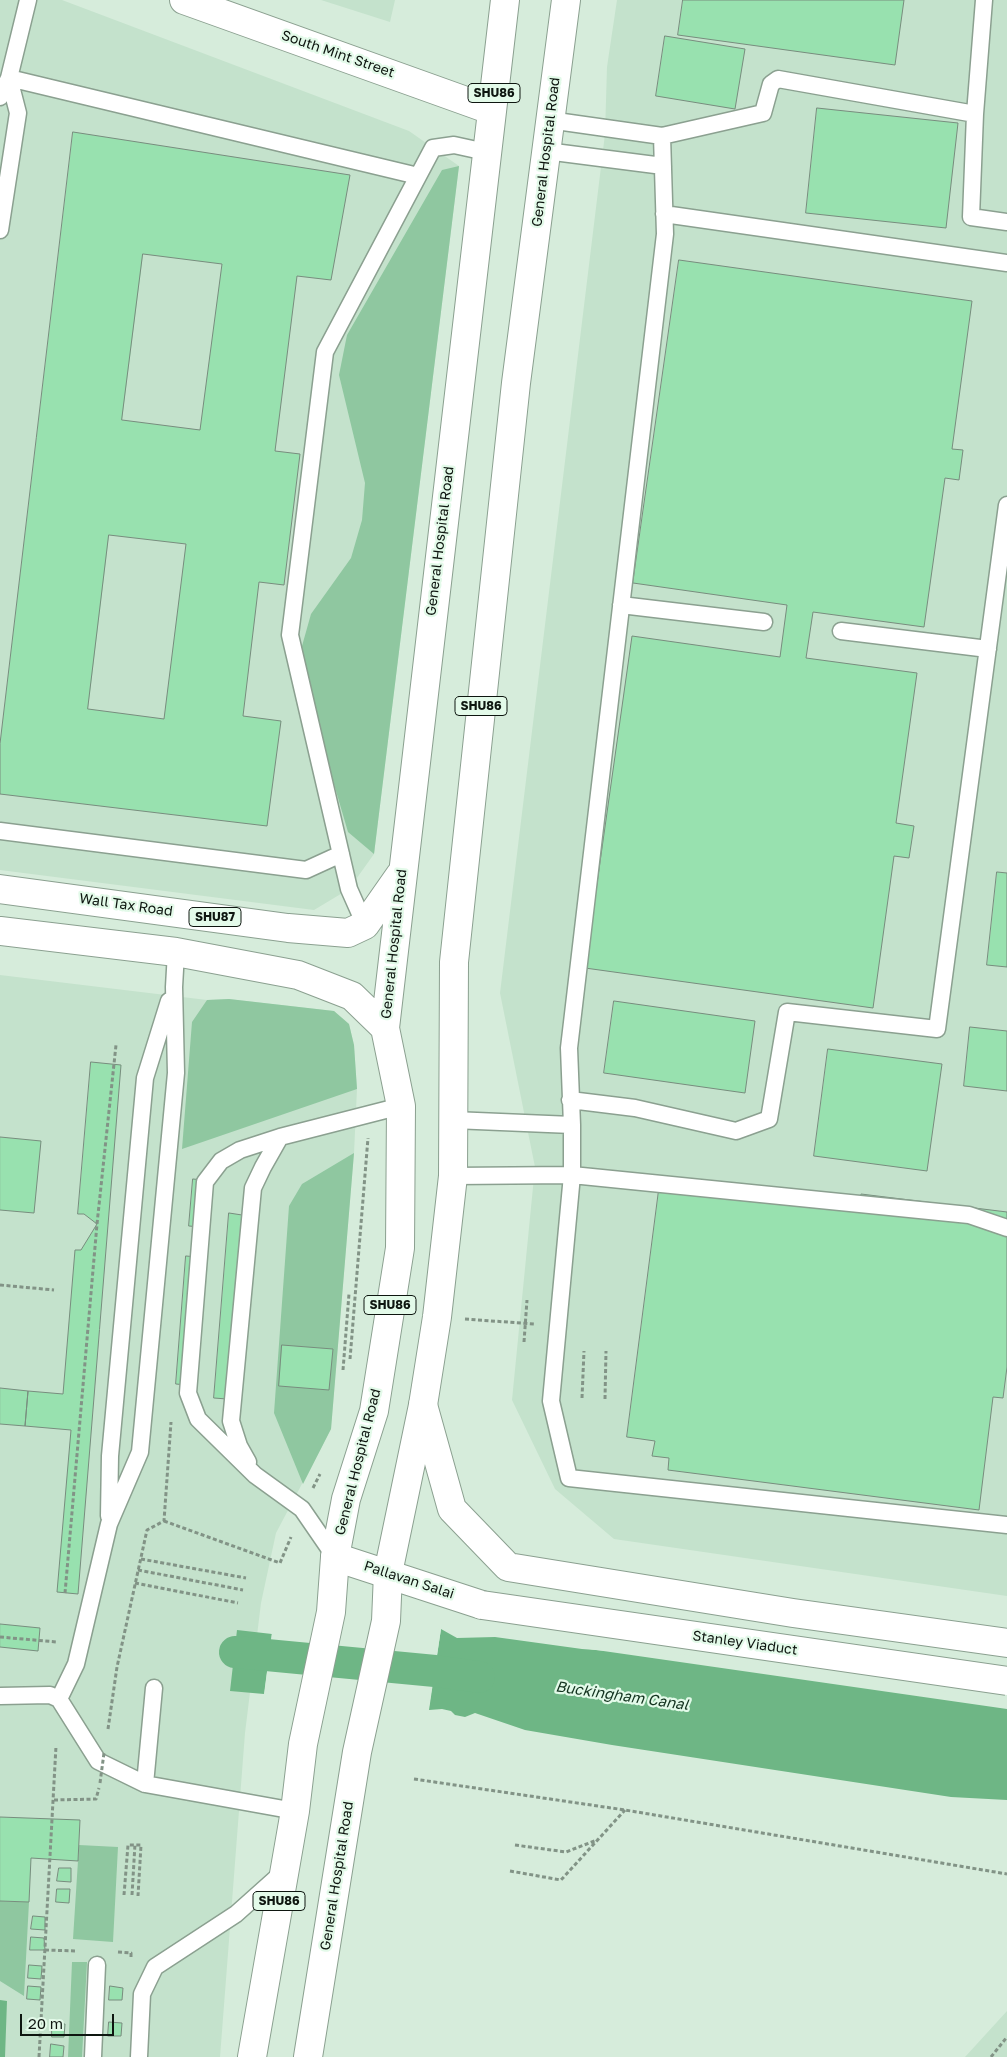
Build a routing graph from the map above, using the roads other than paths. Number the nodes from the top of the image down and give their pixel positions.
1 (28, 0) edge
2 (184, 0) edge
3 (505, 0) edge
4 (984, 0) edge
5 (564, 3) edge
6 (9, 78) junction
7 (0, 97) edge
8 (491, 110) junction
9 (975, 114) junction
10 (549, 120) junction
11 (662, 136) junction
12 (546, 151) junction
13 (486, 152) junction
14 (663, 166) junction
15 (418, 176) junction
16 (664, 214) junction
17 (1007, 222) edge
18 (0, 230) edge
19 (1007, 263) edge
20 (1007, 505) edge
21 (621, 605) junction
22 (764, 622) dead end
23 (841, 631) dead end
24 (988, 649) junction
25 (0, 831) edge
26 (341, 854) junction
27 (402, 873) junction
28 (0, 889) edge
29 (365, 925) junction
30 (0, 931) edge
31 (176, 952) junction
32 (174, 987) junction
33 (385, 1028) junction
34 (570, 1100) junction
35 (401, 1106) junction
36 (453, 1120) junction
37 (572, 1125) junction
38 (280, 1137) junction
39 (572, 1175) junction
40 (453, 1176) junction
41 (1007, 1228) edge
42 (424, 1405) junction
43 (255, 1475) junction
44 (109, 1524) junction
45 (1007, 1525) edge
46 (335, 1557) junction
47 (388, 1573) junction
48 (482, 1604) joint
49 (1007, 1643) edge
50 (1007, 1681) edge
51 (154, 1688) dead end
52 (0, 1696) edge
53 (59, 1699) junction
54 (145, 1784) junction
55 (295, 1811) junction
56 (283, 1872) junction
57 (97, 1965) dead end
58 (93, 2057) edge
59 (139, 2057) edge
60 (252, 2057) edge
61 (308, 2057) edge

1 - 6 lane
2 - 8 main road, South Mint Street
3 - 8 main road, General Hospital Road / SHU86
4 - 9 lane
5 - 10 main road, General Hospital Road / SHU86
6 - 7 lane
6 - 15 lane
6 - 18 lane
8 - 13 main road, General Hospital Road / SHU86
9 - 11 lane
9 - 17 lane
10 - 11 lane
10 - 12 main road, General Hospital Road / SHU86
11 - 14 lane
12 - 14 lane
12 - 36 main road, General Hospital Road / SHU86
13 - 15 lane
13 - 27 main road, General Hospital Road / SHU86
14 - 16 lane
15 - 26 lane
16 - 19 lane
16 - 21 lane
20 - 24 lane
21 - 22 lane
21 - 34 lane
23 - 24 lane
24 - 34 lane
25 - 26 lane
26 - 29 lane
27 - 29 main road
27 - 33 main road, General Hospital Road / SHU86
28 - 29 main road, Wall Tax Road / SHU87
30 - 31 main road
31 - 32 lane
31 - 33 main road
32 - 44 lane
32 - 44 lane
33 - 35 main road, General Hospital Road / SHU86
34 - 37 lane
35 - 38 lane
35 - 46 main road, General Hospital Road / SHU86
36 - 37 lane
36 - 40 main road, General Hospital Road / SHU86
37 - 39 lane
38 - 43 lane
38 - 43 lane
39 - 40 lane
39 - 41 lane
39 - 45 lane
40 - 42 main road, General Hospital Road / SHU86
42 - 47 main road, General Hospital Road / SHU86
42 - 49 main road
43 - 46 lane
44 - 53 lane
46 - 47 main road, Pallavan Salai
46 - 55 main road, General Hospital Road / SHU86
47 - 48 main road, Pallavan Salai
47 - 61 main road, General Hospital Road / SHU86
48 - 50 main road, Stanley Viaduct, bridge
51 - 54 lane
52 - 53 lane
53 - 54 lane
54 - 55 lane
55 - 56 main road, General Hospital Road / SHU86
56 - 59 lane
56 - 60 main road, General Hospital Road / SHU86
57 - 58 lane

